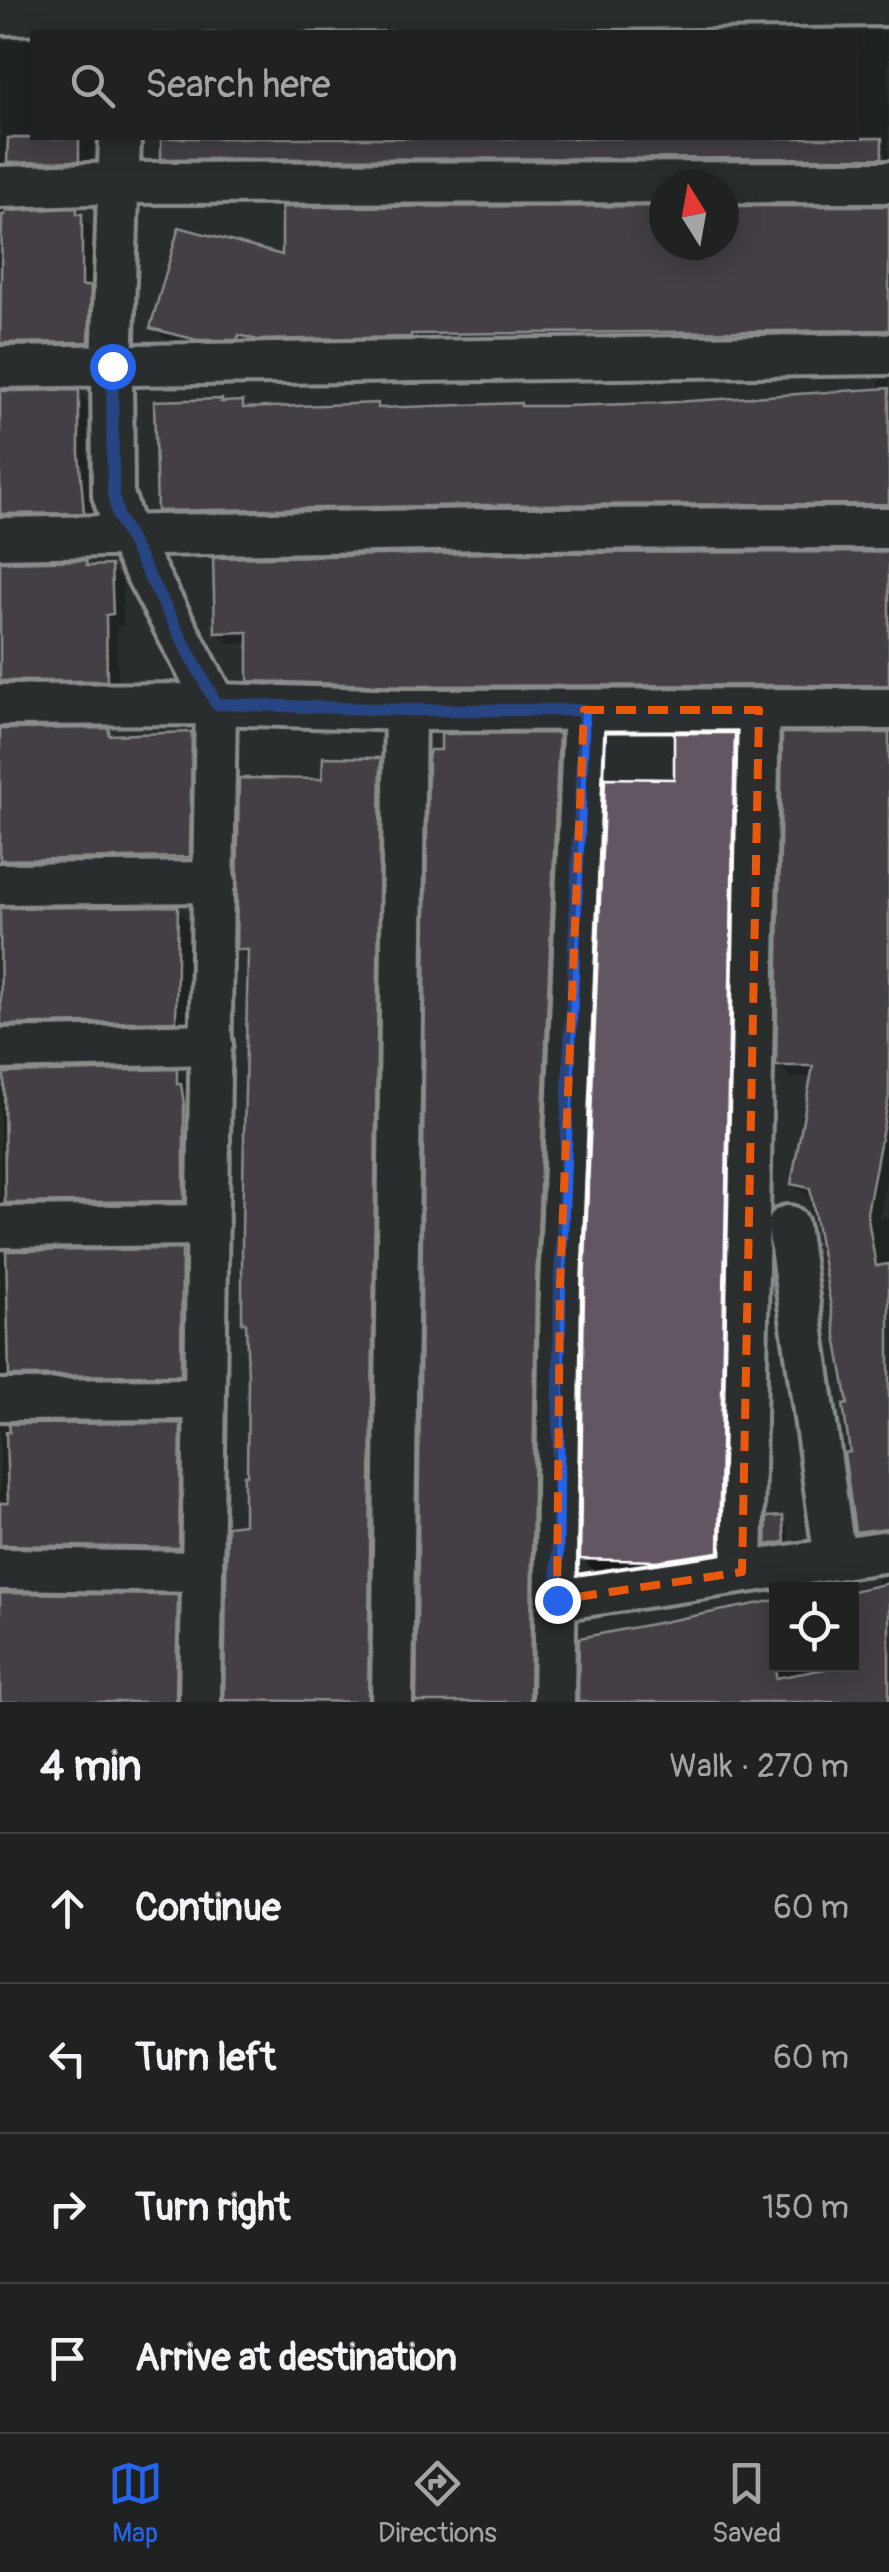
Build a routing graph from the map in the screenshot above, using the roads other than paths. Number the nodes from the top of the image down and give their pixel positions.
1 (889, 5) edge
2 (0, 14) edge
3 (123, 23) edge
4 (120, 140) edge
5 (889, 182) edge
6 (118, 183) junction
7 (0, 187) edge
8 (889, 354) edge
9 (112, 366) junction
10 (0, 367) edge
11 (889, 528) edge
12 (0, 538) edge
13 (126, 538) junction
14 (0, 704) edge
15 (216, 704) junction
16 (405, 710) junction
17 (584, 710) junction
18 (760, 710) junction
19 (889, 710) edge
20 (216, 882) junction
21 (0, 884) edge
22 (212, 1044) junction
23 (0, 1049) edge
24 (208, 1225) junction
25 (0, 1226) edge
26 (788, 1226) dead end
27 (203, 1399) junction
28 (0, 1400) edge
29 (889, 1551) edge
30 (835, 1559) junction
31 (0, 1569) edge
32 (201, 1572) junction
33 (742, 1572) junction
34 (557, 1600) junction
35 (200, 1702) edge
36 (392, 1702) edge
37 (554, 1702) edge

1 - 3 street
2 - 3 street
4 - 6 street
5 - 6 street
6 - 7 street
6 - 9 street
8 - 9 street
9 - 10 street
9 - 13 street
11 - 13 street
12 - 13 street
13 - 15 street
14 - 15 street
15 - 16 street
15 - 20 street
16 - 17 street
16 - 36 street
17 - 18 street
17 - 34 street
18 - 19 street
18 - 33 street
20 - 21 street
20 - 22 street
22 - 23 street
22 - 24 street
24 - 25 street
24 - 27 street
26 - 30 street
27 - 28 street
27 - 32 street
29 - 30 street
30 - 33 street
31 - 32 street
32 - 35 street
33 - 34 street
34 - 37 street

